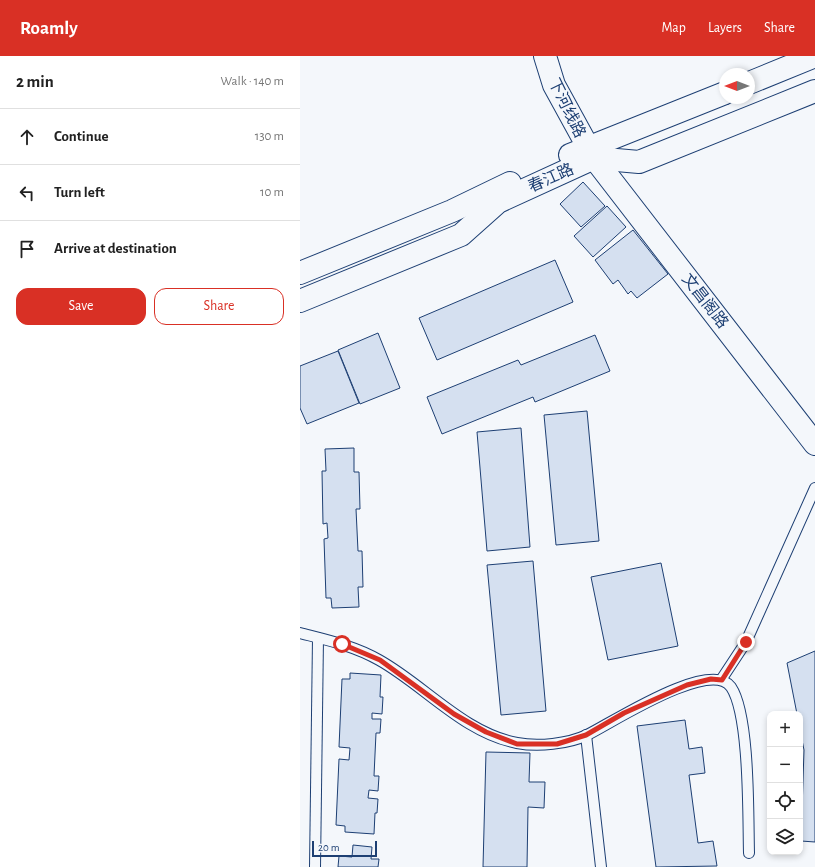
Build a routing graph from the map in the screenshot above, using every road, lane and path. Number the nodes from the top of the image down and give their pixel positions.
1 (545, 56) edge
2 (815, 56) edge
3 (755, 81) edge
4 (815, 91) edge
5 (719, 96) edge
6 (590, 153) junction
7 (300, 273) edge
8 (300, 301) edge
9 (815, 444) edge
10 (815, 488) edge
11 (300, 633) edge
12 (318, 638) junction
13 (722, 680) junction
14 (586, 735) junction
15 (749, 853) dead end
16 (315, 867) edge
17 (601, 867) edge

1 - 6 main road, 下河线路
2 - 3 main road
4 - 6 main road, 春江路
5 - 6 main road, 春江路
6 - 7 main road, 春江路
6 - 8 main road, 春江路
6 - 9 main road, 文昌阁路
10 - 13 lane
11 - 12 lane
12 - 14 lane
12 - 16 lane
13 - 14 lane
13 - 15 lane
14 - 17 lane

